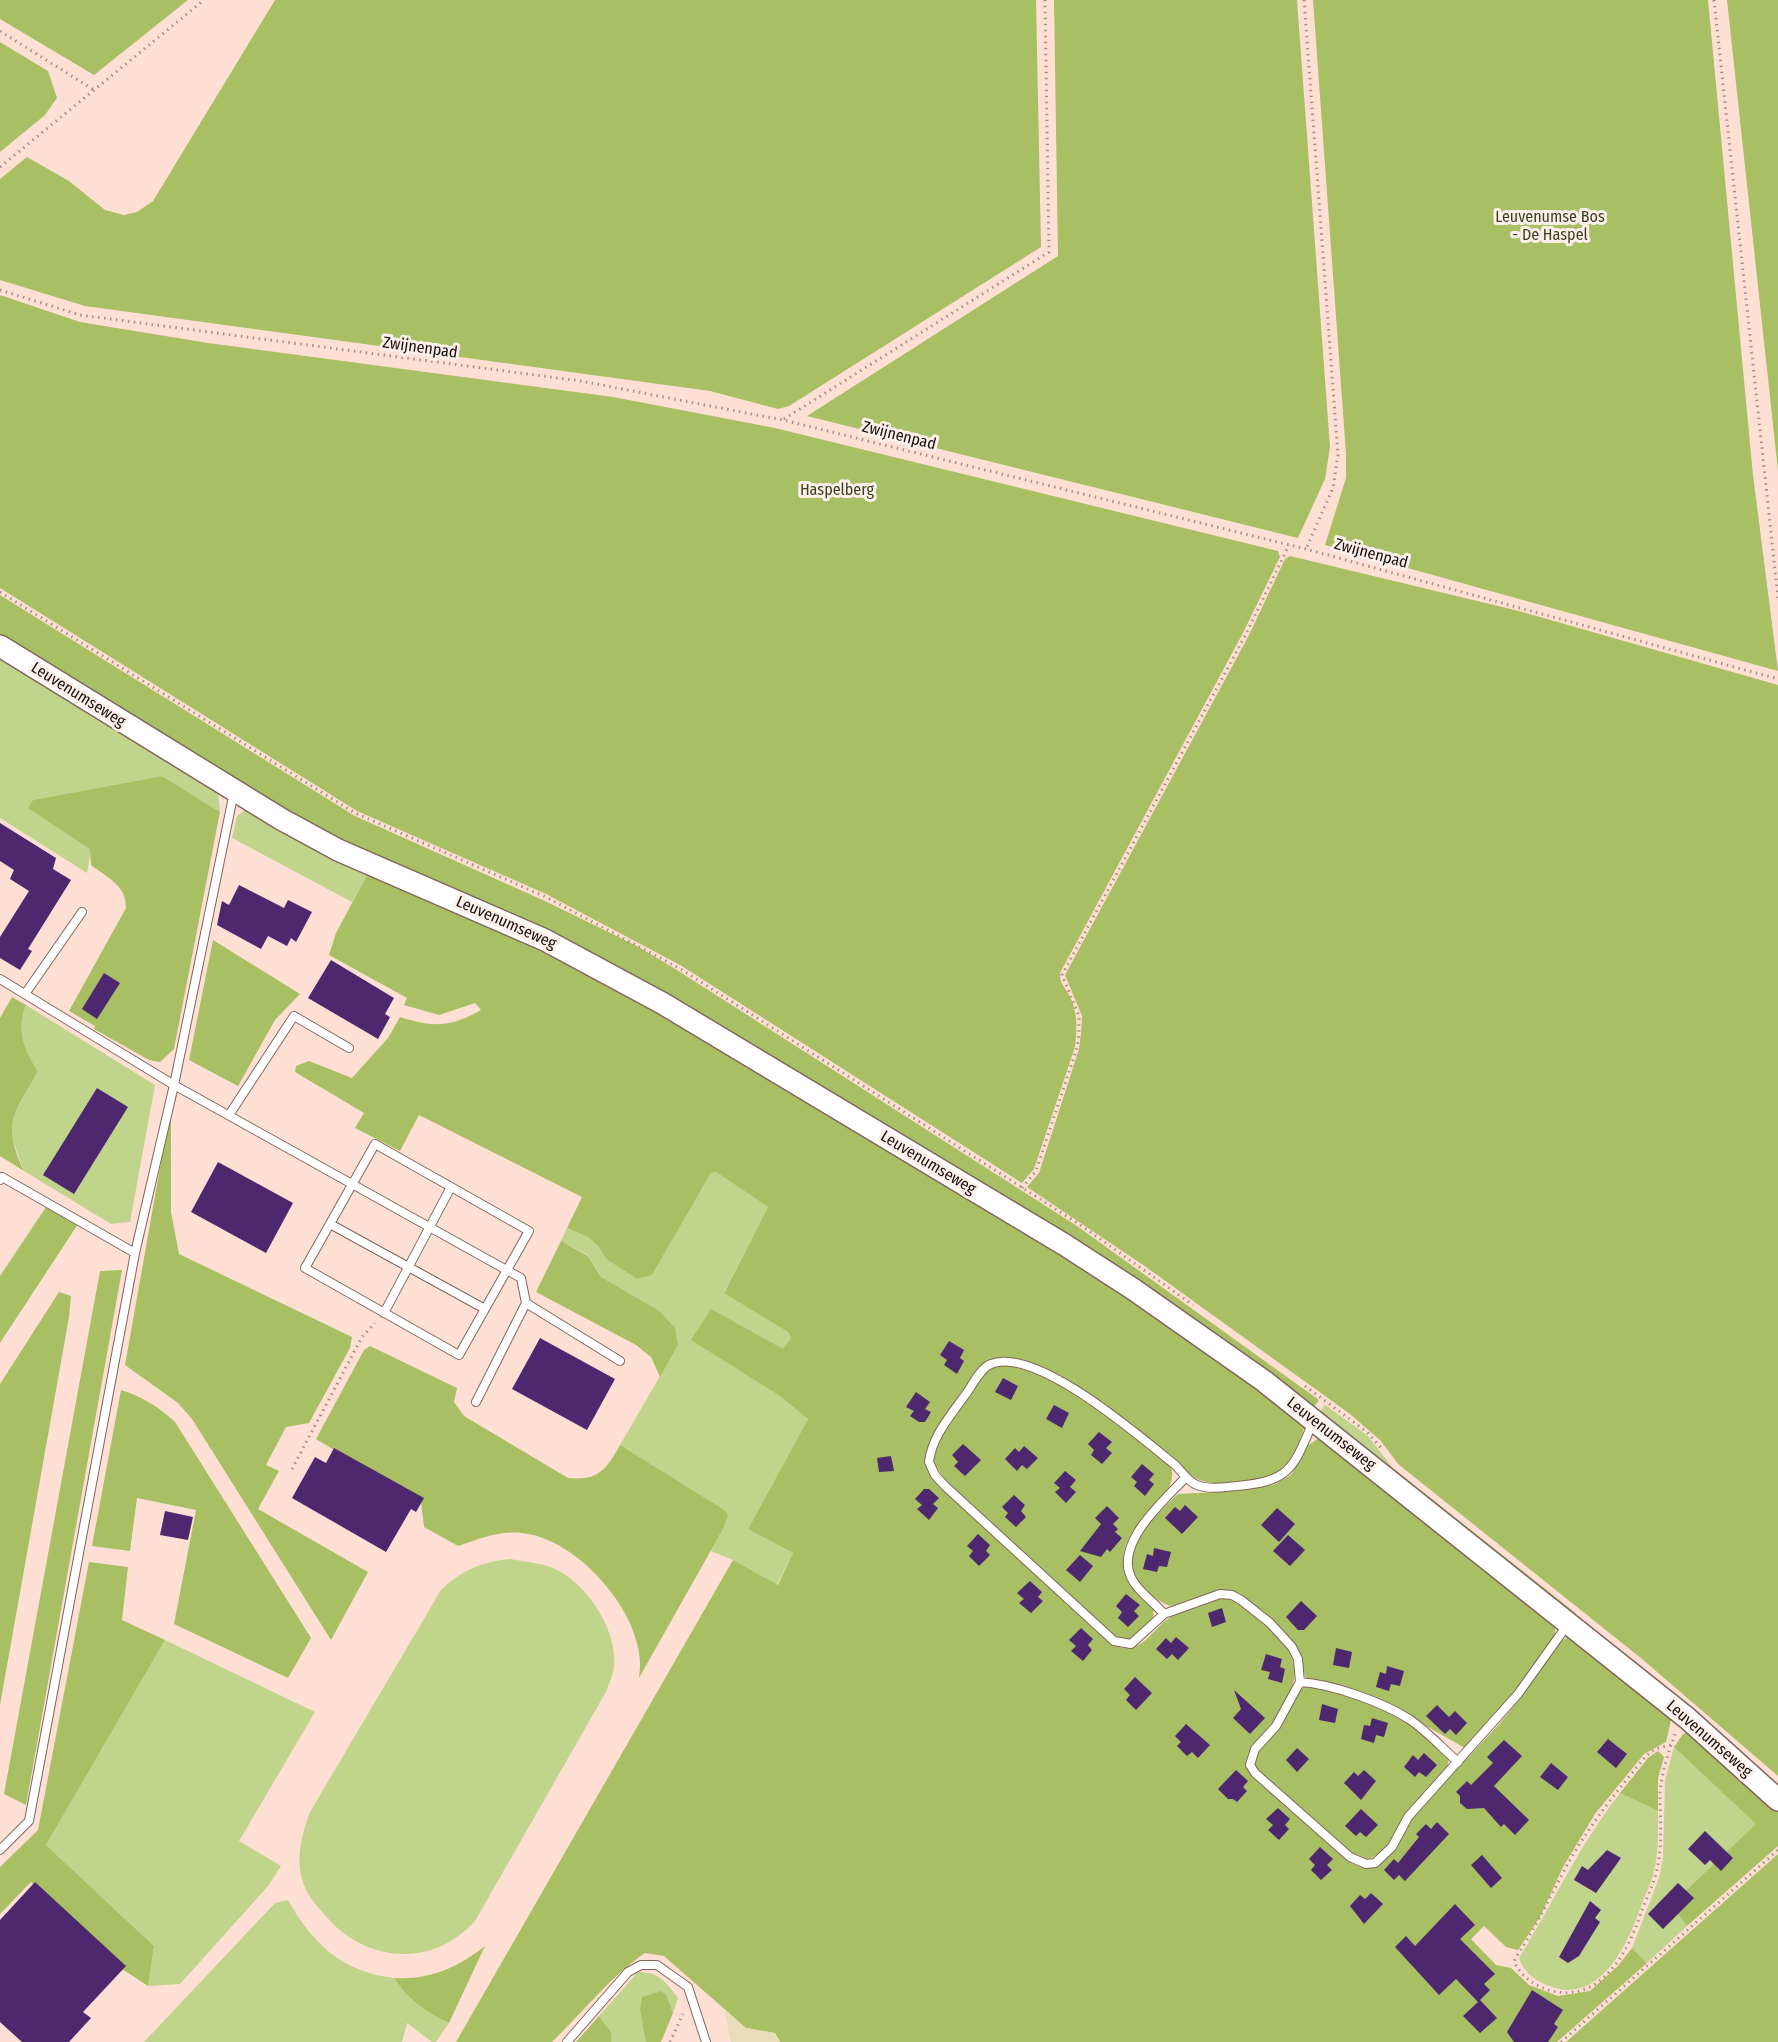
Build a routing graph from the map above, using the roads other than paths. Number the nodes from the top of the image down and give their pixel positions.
1 (0, 646) edge
2 (234, 791) junction
3 (82, 912) dead end
4 (0, 979) edge
5 (25, 994) junction
6 (349, 1048) dead end
7 (174, 1085) junction
8 (229, 1115) junction
9 (0, 1180) edge
10 (352, 1184) junction
11 (451, 1187) junction
12 (330, 1224) junction
13 (430, 1227) junction
14 (135, 1253) junction
15 (408, 1268) junction
16 (507, 1270) junction
17 (526, 1303) junction
18 (485, 1309) junction
19 (384, 1313) junction
20 (620, 1361) dead end
21 (476, 1402) dead end
22 (1313, 1421) junction
23 (1186, 1477) junction
24 (1164, 1614) junction
25 (1569, 1623) junction
26 (1300, 1682) junction
27 (1458, 1762) junction
28 (1778, 1800) edge
29 (0, 1850) edge
30 (567, 2042) edge
31 (706, 2042) edge

1 - 2 main road, Leuvenumseweg
2 - 7 lane
2 - 22 main road, Leuvenumseweg
3 - 5 lane
4 - 5 lane
5 - 7 lane
6 - 8 lane
7 - 8 lane
7 - 14 lane
8 - 10 lane
9 - 14 lane
10 - 11 lane
10 - 12 lane
10 - 13 lane
11 - 13 lane
11 - 16 lane
12 - 15 lane
12 - 19 lane
13 - 15 lane
13 - 16 lane
14 - 29 lane
15 - 18 lane
15 - 19 lane
16 - 17 lane
16 - 18 lane
17 - 20 lane
17 - 21 lane
18 - 19 lane
22 - 23 lane
22 - 25 main road, Leuvenumseweg
23 - 24 lane
23 - 24 lane
24 - 26 lane
25 - 27 lane
25 - 28 main road, Leuvenumseweg
26 - 27 lane
26 - 27 lane
30 - 31 lane

